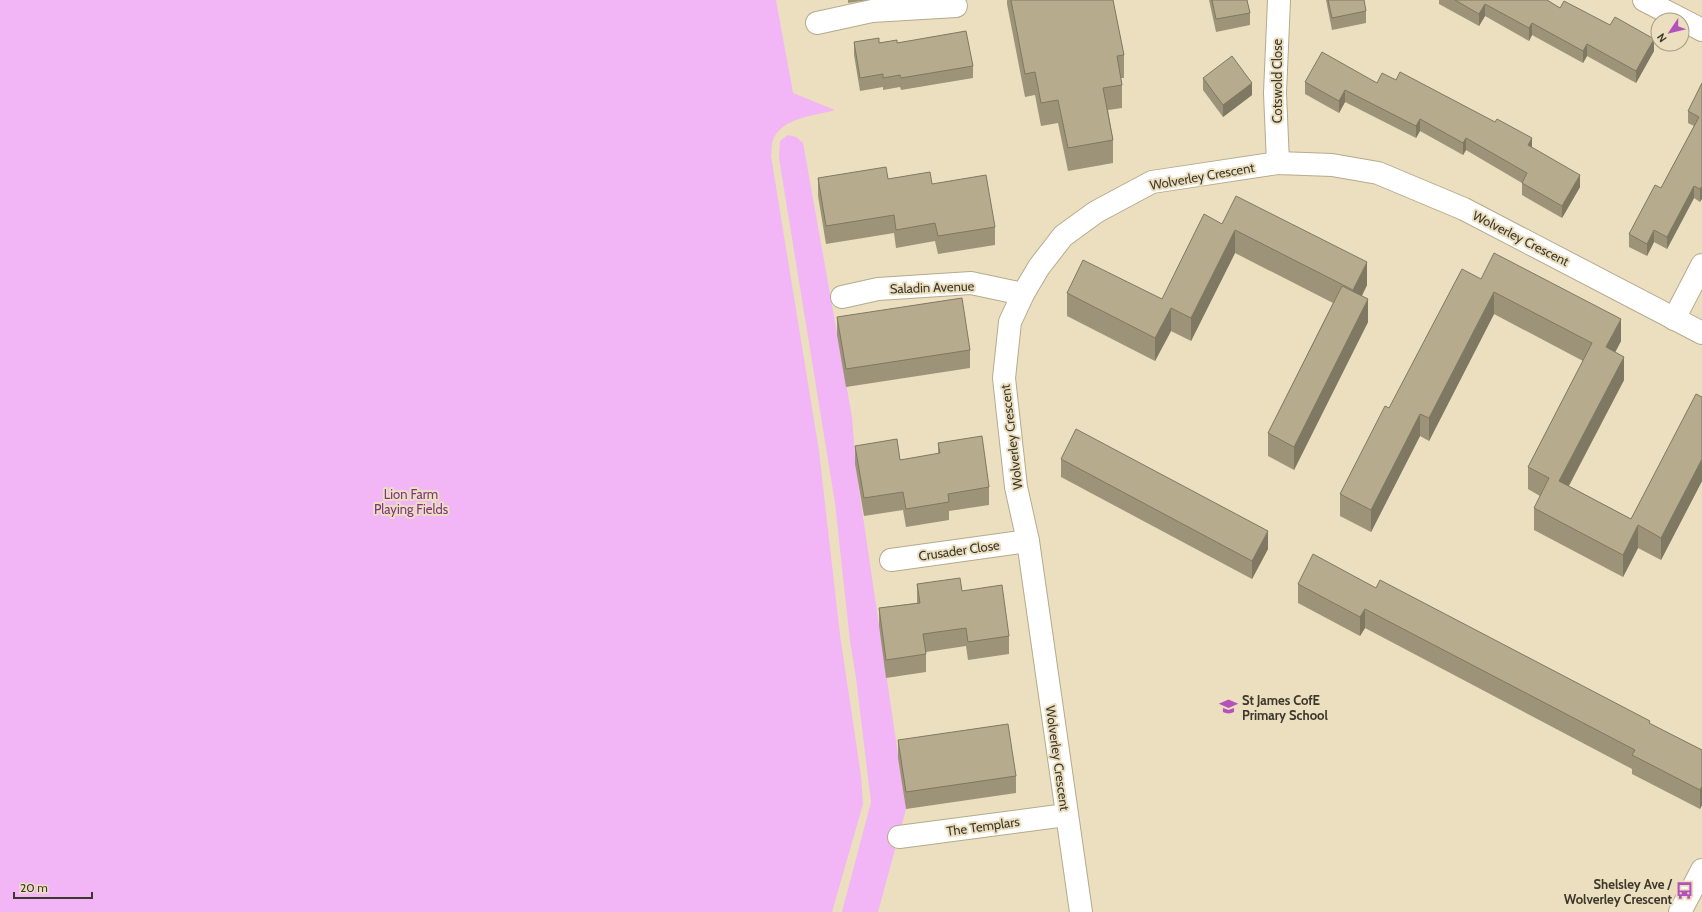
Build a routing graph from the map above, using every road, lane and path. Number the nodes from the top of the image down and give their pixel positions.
1 (1279, 0) edge
2 (1644, 0) edge
3 (925, 6) edge
4 (956, 6) dead end
5 (817, 23) dead end
6 (1702, 30) edge
7 (1278, 163) junction
8 (1702, 265) edge
9 (1023, 294) junction
10 (842, 297) dead end
11 (1674, 319) junction
12 (1702, 333) edge
13 (1028, 541) junction
14 (891, 560) dead end
15 (1066, 815) junction
16 (899, 837) dead end
17 (1702, 870) edge
18 (1081, 912) edge
19 (1680, 912) edge

1 - 7 street, Cotswold Close
2 - 6 street
3 - 4 street
3 - 5 street
7 - 9 street, Wolverley Crescent
7 - 11 street, Wolverley Crescent
8 - 11 street
9 - 10 street, Saladin Avenue
9 - 13 street, Wolverley Crescent
11 - 12 street, Wolverley Crescent
13 - 14 street, Crusader Close
13 - 15 street, Wolverley Crescent
15 - 16 street, The Templars
15 - 18 street, Wolverley Crescent
17 - 19 street

